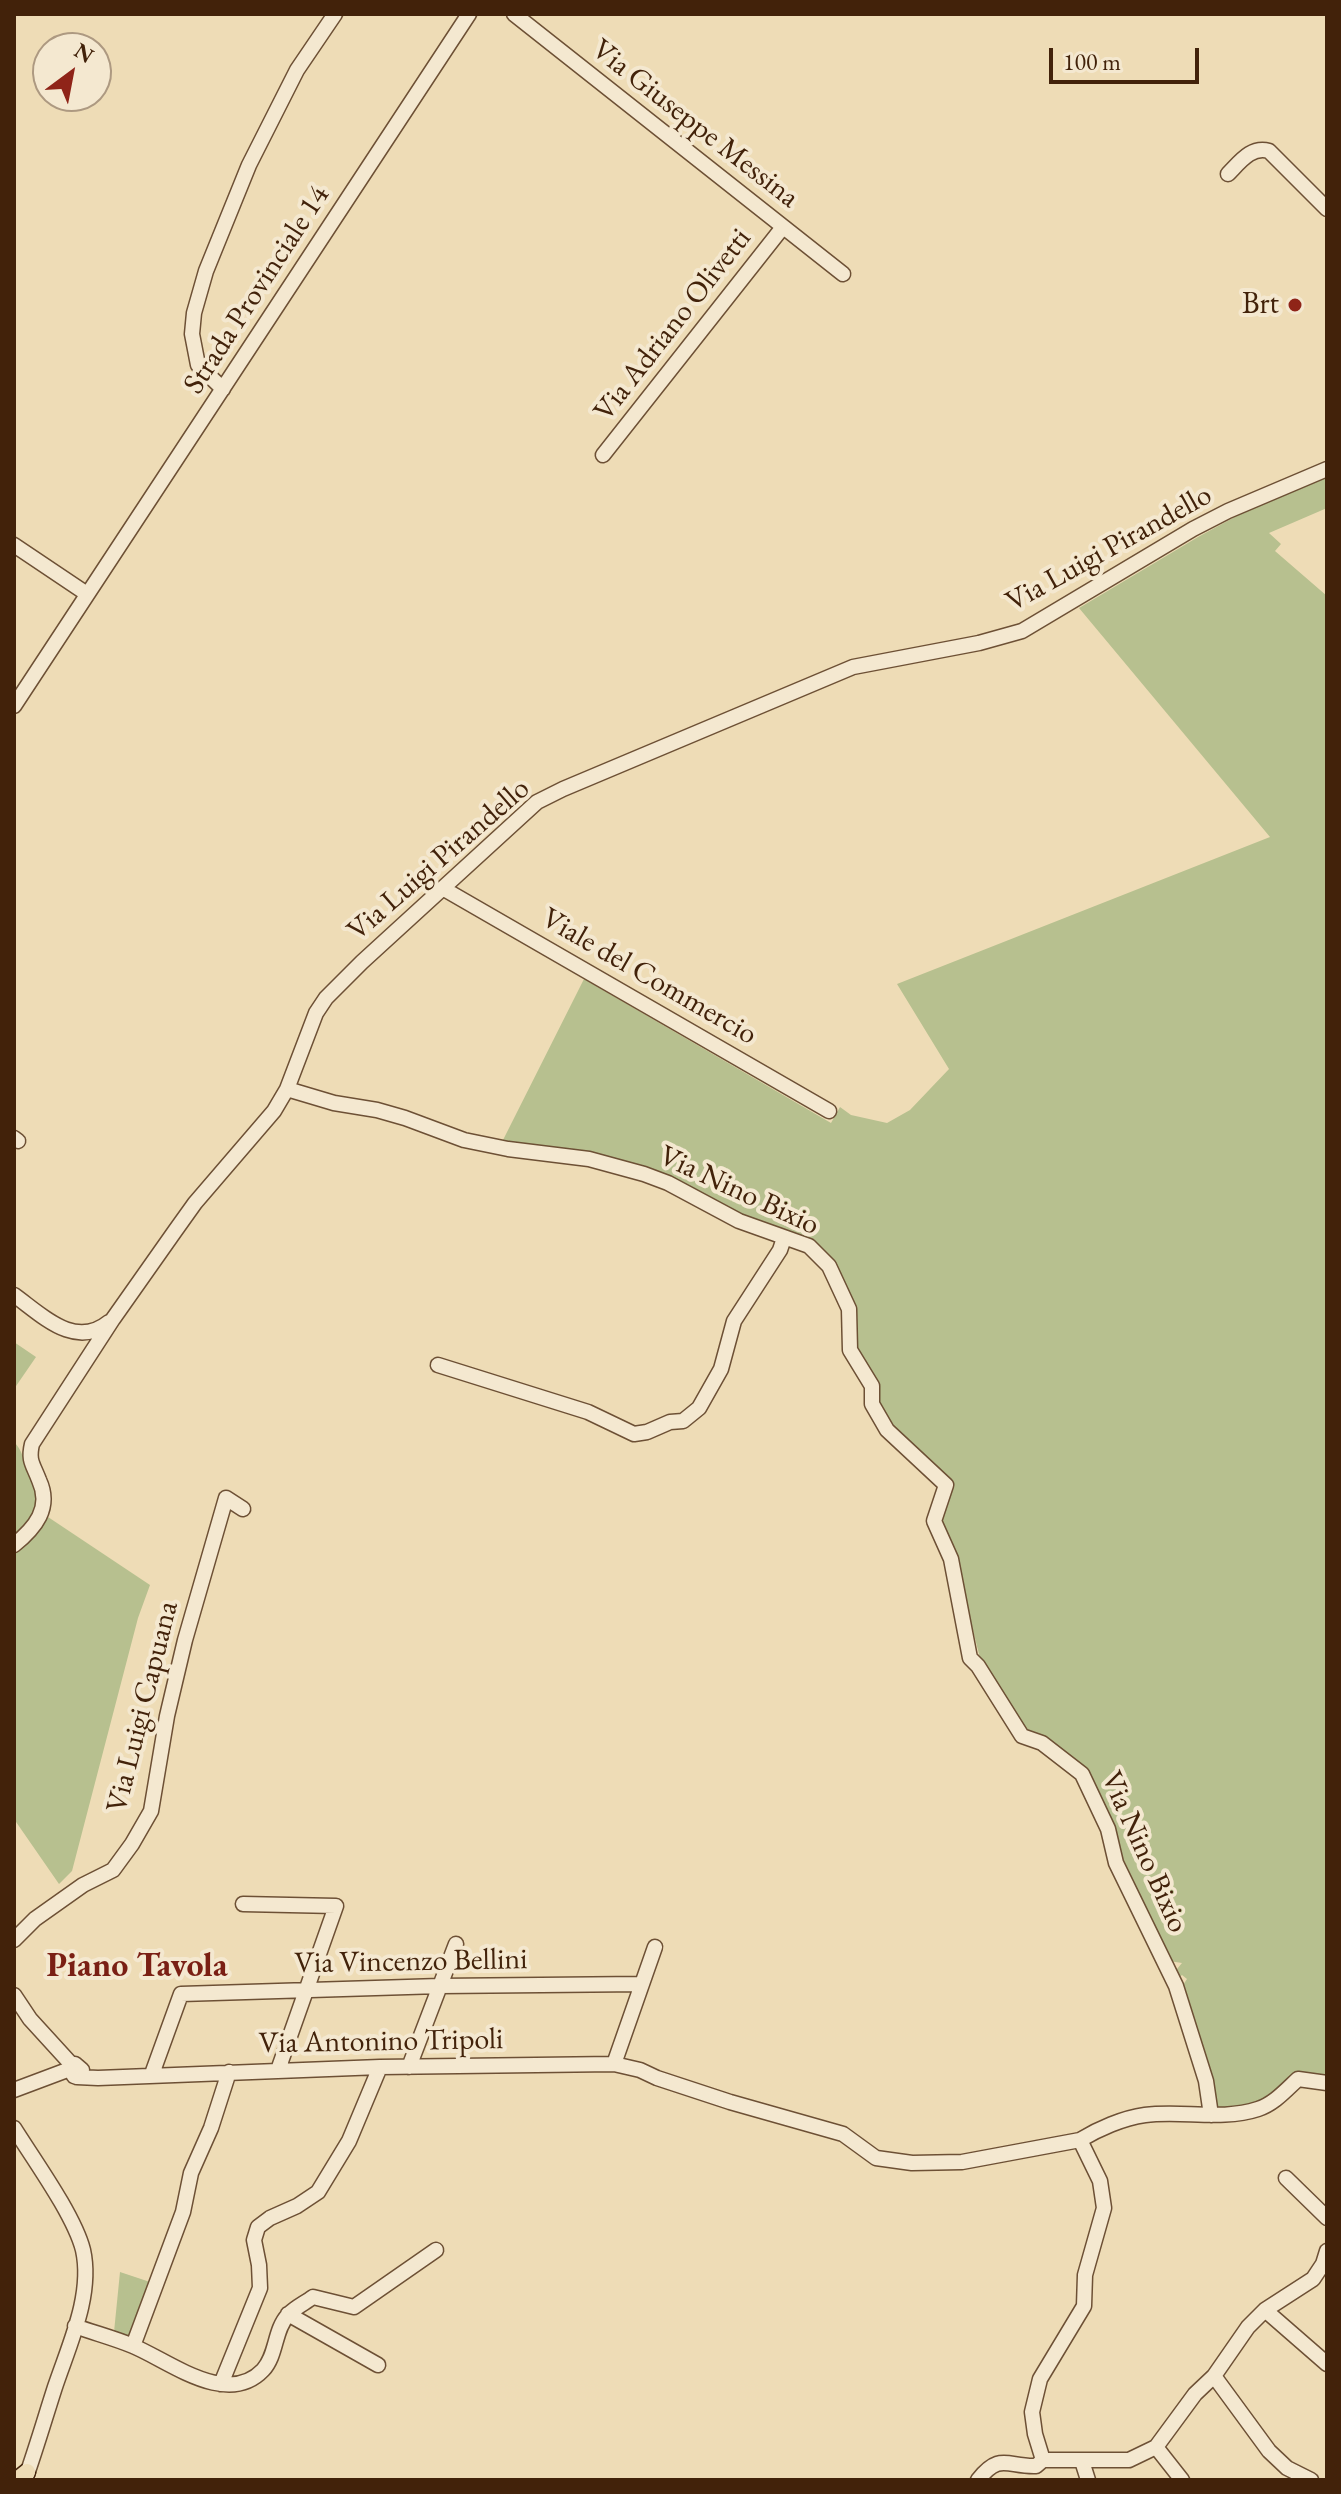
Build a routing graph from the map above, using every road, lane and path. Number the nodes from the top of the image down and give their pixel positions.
1 (335, 14) edge
2 (469, 14) edge
3 (514, 14) edge
4 (1228, 174) dead end
5 (1327, 209) edge
6 (783, 227) junction
7 (843, 274) dead end
8 (223, 389) junction
9 (603, 455) dead end
10 (1327, 469) edge
11 (14, 545) edge
12 (87, 594) junction
13 (14, 706) edge
14 (444, 889) junction
15 (287, 1089) junction
16 (829, 1111) dead end
17 (784, 1238) junction
18 (17, 1302) edge
19 (113, 1319) junction
20 (66, 1331) junction
21 (91, 1354) junction
22 (438, 1365) dead end
23 (243, 1509) dead end
24 (14, 1545) edge
25 (243, 1904) dead end
26 (14, 1940) edge
27 (456, 1944) dead end
28 (655, 1947) dead end
29 (642, 1984) junction
30 (440, 1986) junction
31 (307, 1989) junction
32 (14, 1995) edge
33 (614, 2064) junction
34 (380, 2067) junction
35 (409, 2067) junction
36 (278, 2070) junction
37 (75, 2071) junction
38 (229, 2072) junction
39 (152, 2074) junction
40 (34, 2081) junction
41 (1327, 2083) edge
42 (14, 2090) edge
43 (14, 2102) edge
44 (1211, 2115) junction
45 (14, 2128) edge
46 (1080, 2140) junction
47 (1286, 2178) dead end
48 (1327, 2218) edge
49 (436, 2250) dead end
50 (1327, 2251) edge
51 (1265, 2310) junction
52 (288, 2314) junction
53 (75, 2326) junction
54 (133, 2346) junction
55 (1327, 2364) edge
56 (378, 2365) dead end
57 (1214, 2376) junction
58 (221, 2384) junction
59 (1156, 2447) junction
60 (1043, 2460) junction
61 (1082, 2461) junction
62 (23, 2477) edge
63 (978, 2480) edge
64 (1088, 2480) edge
65 (1182, 2480) edge
66 (1311, 2480) edge

1 - 8 street
2 - 8 street, Strada Provinciale 14
3 - 6 street, Via Giuseppe Messina
4 - 5 street
6 - 7 street, Via Giuseppe Messina
6 - 9 street, Via Adriano Olivetti
8 - 12 street, Strada Provinciale 14
10 - 14 street, Via Luigi Pirandello
11 - 12 street
12 - 13 street, Strada Provinciale 14
14 - 15 street, Via Luigi Pirandello
14 - 16 street, Viale del Commercio
15 - 17 street, Via Nino Bixio
15 - 19 street, Via Luigi Pirandello
17 - 22 street
17 - 44 street, Via Nino Bixio
18 - 20 street
19 - 20 street
19 - 21 street, Via Luigi Pirandello
20 - 21 street
21 - 24 street, Via Luigi Pirandello
23 - 26 street, Via Luigi Capuana
25 - 31 street
27 - 30 street
28 - 29 street
29 - 30 street, Via Vincenzo Bellini
29 - 33 street
30 - 31 street, Via Vincenzo Bellini
30 - 35 street
31 - 36 street
31 - 39 street, Via Vincenzo Bellini
32 - 37 street
33 - 35 street, Via Antonino Tripoli
33 - 46 street, Via Antonino Tripoli
34 - 35 street, Via Antonino Tripoli
34 - 36 street, Via Antonino Tripoli
34 - 58 street
36 - 38 street, Via Antonino Tripoli
37 - 39 street, Via Antonino Tripoli
37 - 40 street
38 - 39 street, Via Antonino Tripoli
38 - 54 street
40 - 42 street
40 - 43 street
41 - 44 street, Via Antonino Tripoli
44 - 46 street, Via Antonino Tripoli
45 - 53 street
46 - 60 street
47 - 48 street
49 - 52 street
50 - 51 street
51 - 55 street
51 - 57 street
52 - 56 street
52 - 58 street
53 - 54 street
53 - 62 street
54 - 58 street
57 - 59 street
57 - 66 street
59 - 61 street
59 - 65 street
60 - 61 street
60 - 63 street
61 - 64 street

